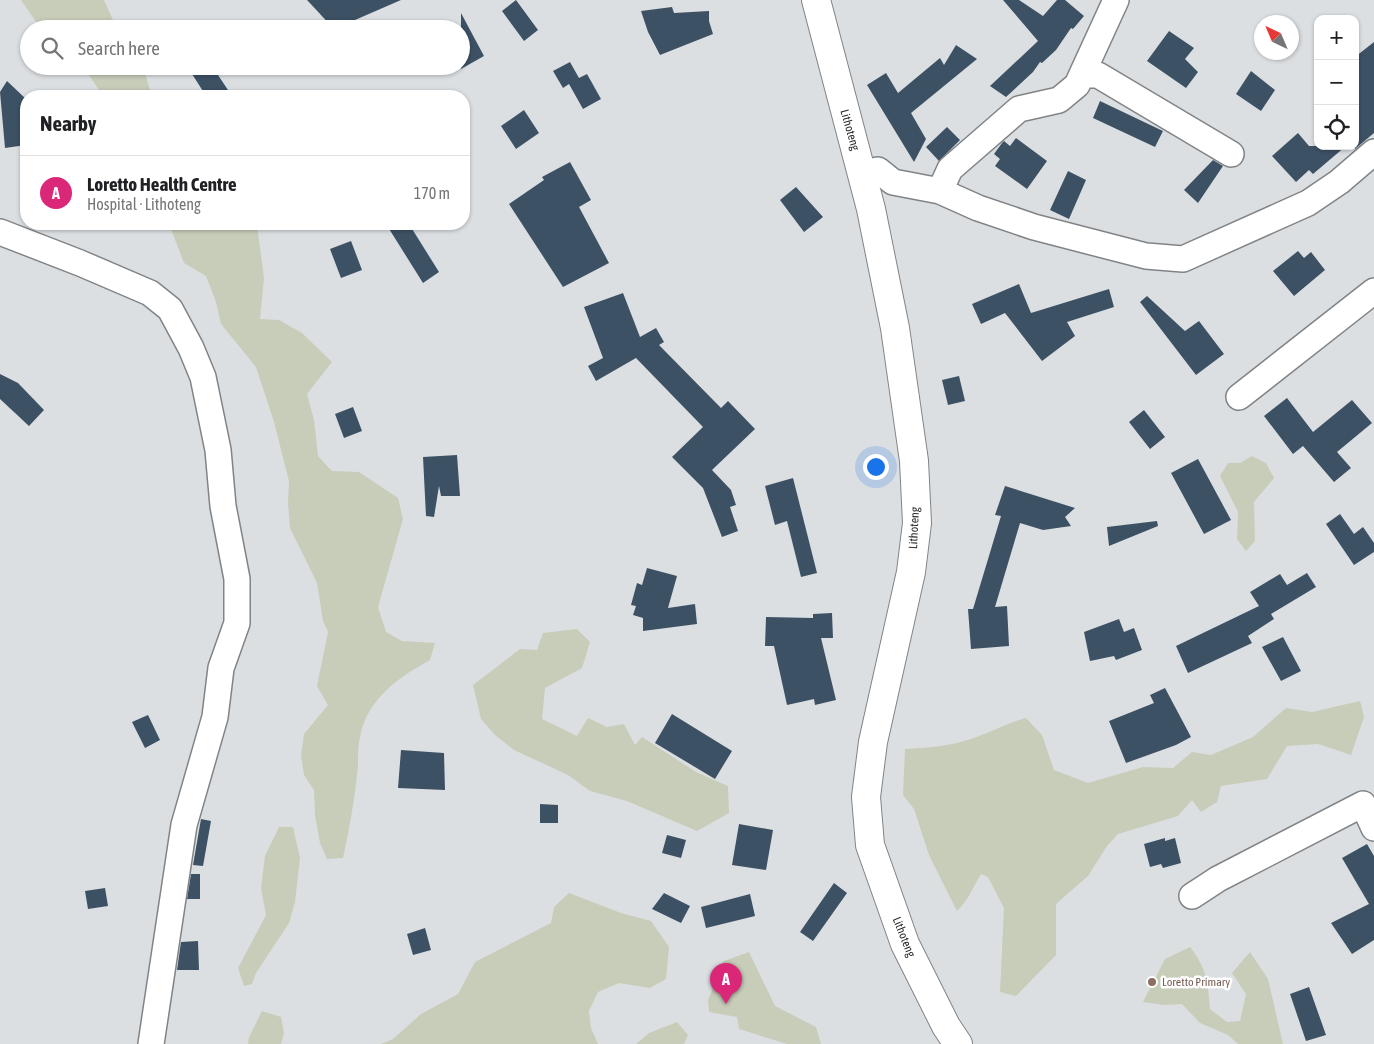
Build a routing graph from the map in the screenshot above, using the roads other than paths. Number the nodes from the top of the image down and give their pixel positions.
1 (816, 0) edge
2 (1116, 0) edge
3 (1082, 75) junction
4 (1374, 152) edge
5 (1231, 154) dead end
6 (863, 174) junction
7 (940, 191) junction
8 (0, 232) edge
9 (1374, 292) edge
10 (1239, 397) dead end
11 (1374, 828) edge
12 (1192, 896) dead end
13 (151, 1044) edge
14 (958, 1044) edge

1 - 6 main road, Lithoteng
2 - 3 street
3 - 5 street
3 - 7 street
4 - 7 street
6 - 7 street
6 - 14 main road, Lithoteng
8 - 13 street
9 - 10 street
11 - 12 street

